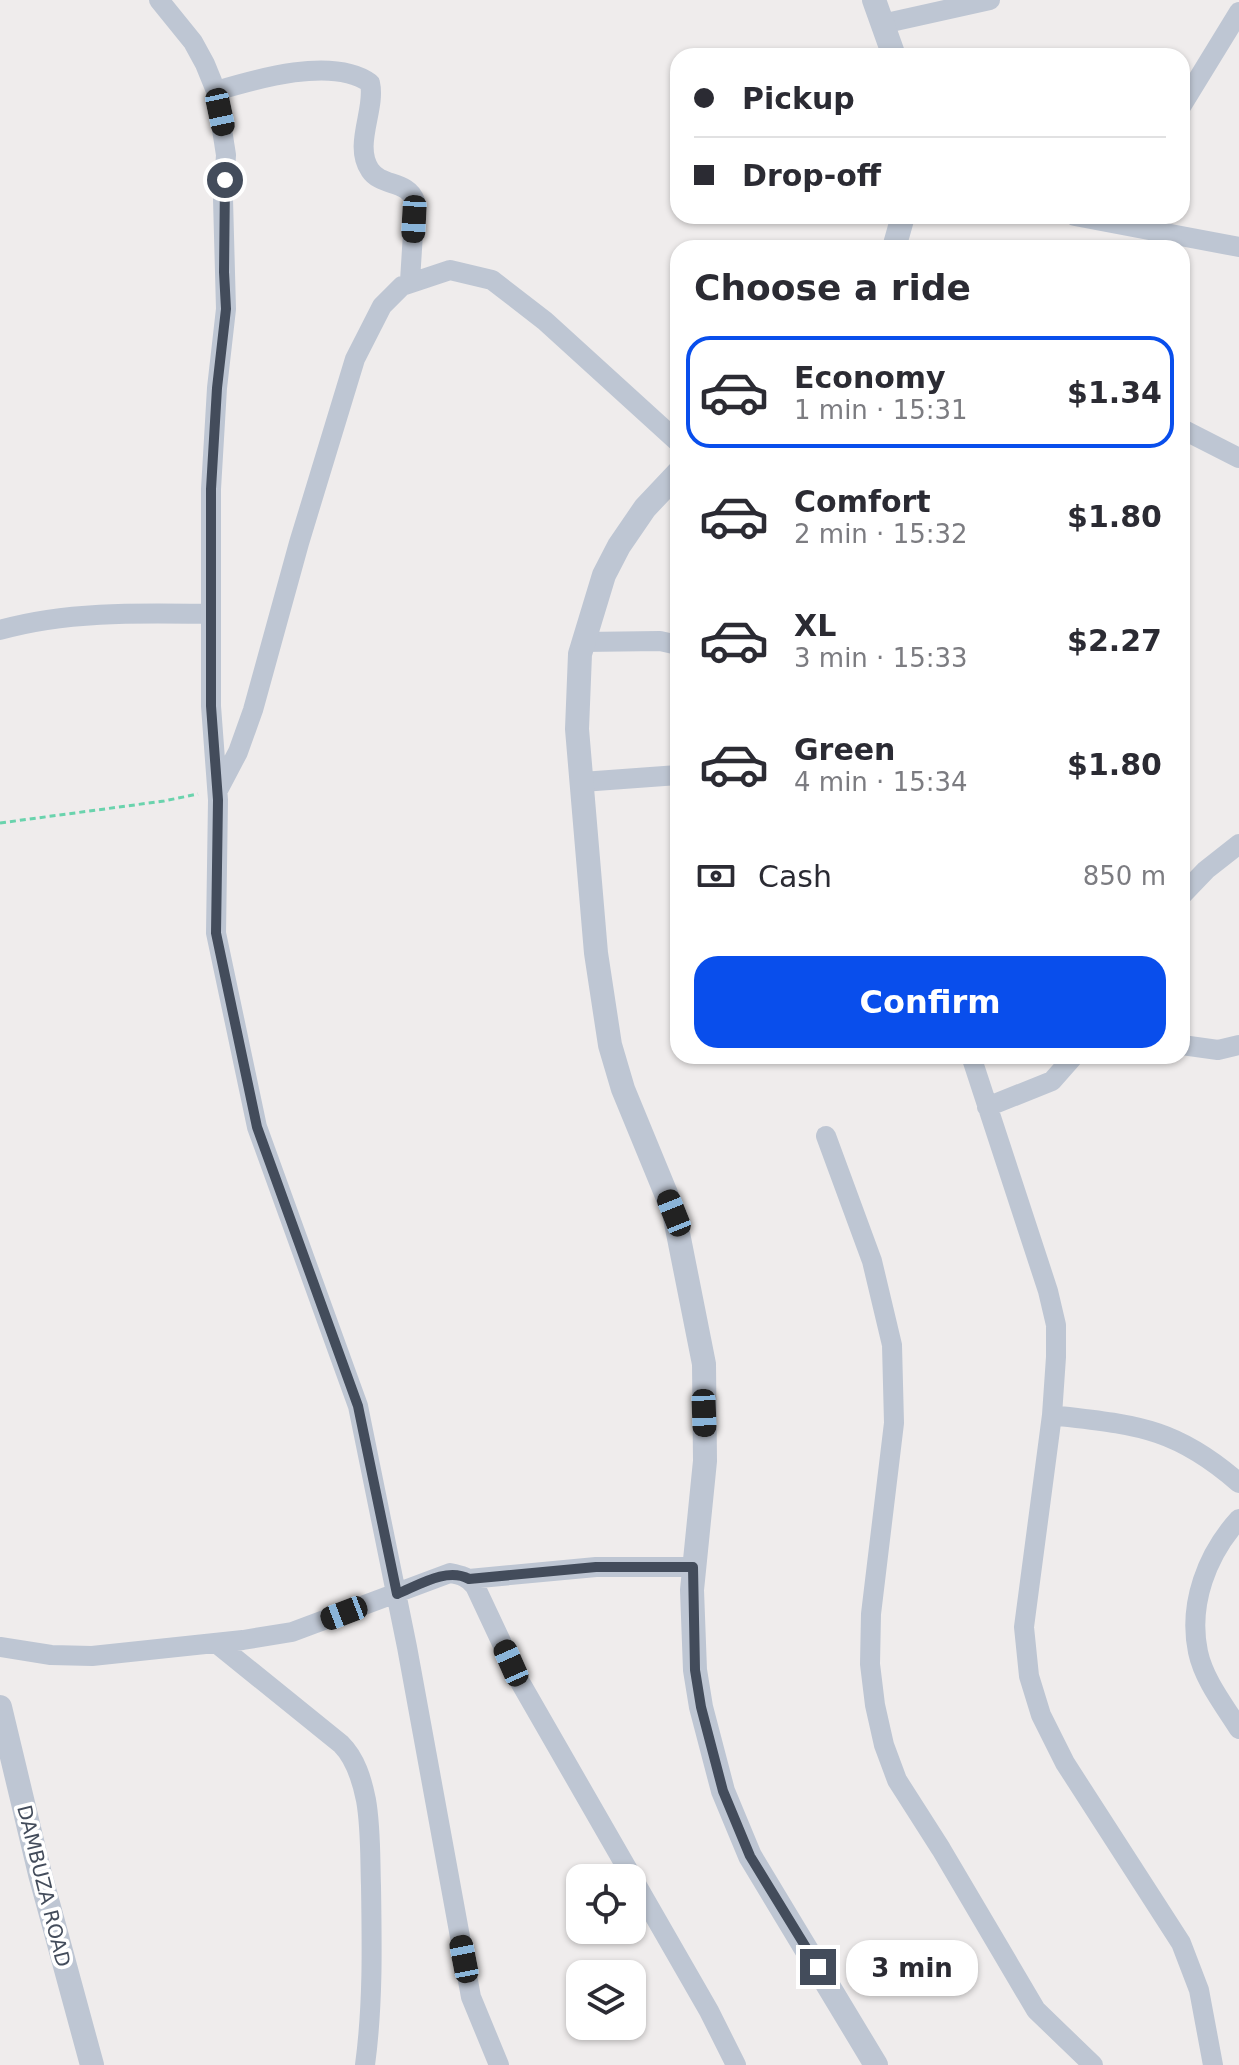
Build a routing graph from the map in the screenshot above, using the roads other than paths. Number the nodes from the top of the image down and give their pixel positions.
1 (159, 0) edge
2 (874, 0) edge
3 (990, 0) edge
4 (1239, 12) edge
5 (882, 24) junction
6 (891, 48) edge
7 (216, 91) junction
8 (1190, 92) edge
9 (1135, 224) edge
10 (1239, 247) edge
11 (410, 281) junction
12 (1190, 433) edge
13 (670, 435) edge
14 (1239, 458) edge
15 (670, 481) edge
16 (210, 614) junction
17 (0, 630) edge
18 (583, 642) junction
19 (670, 643) edge
20 (670, 776) edge
21 (582, 782) junction
22 (218, 790) junction
23 (1239, 844) edge
24 (1190, 887) edge
25 (1239, 1045) edge
26 (1190, 1046) edge
27 (974, 1064) edge
28 (1067, 1064) edge
29 (987, 1107) junction
30 (826, 1136) dead end
31 (1052, 1415) junction
32 (1239, 1483) edge
33 (1239, 1519) edge
34 (693, 1567) junction
35 (469, 1579) junction
36 (397, 1594) junction
37 (216, 1643) junction
38 (0, 1647) edge
39 (0, 1707) edge
40 (1239, 1729) edge
41 (92, 2065) edge
42 (365, 2065) edge
43 (499, 2065) edge
44 (736, 2065) edge
45 (876, 2065) edge
46 (1093, 2065) edge
47 (1213, 2065) edge

1 - 7 street
2 - 5 street
3 - 5 street
4 - 8 street
5 - 6 street
7 - 11 street
7 - 16 street
9 - 10 street
11 - 13 street
11 - 22 street
12 - 14 street
15 - 18 street
16 - 17 street
16 - 22 street
18 - 19 street
18 - 21 street
20 - 21 street
21 - 34 street
22 - 36 street
23 - 24 street
25 - 26 street
27 - 29 street
28 - 29 street
29 - 31 street
30 - 46 street
31 - 32 street
31 - 47 street
33 - 40 street
34 - 35 street
34 - 45 street
35 - 36 street
35 - 44 street
36 - 37 street
36 - 43 street
37 - 38 street
37 - 42 street
39 - 41 street, DAMBUZA ROAD

